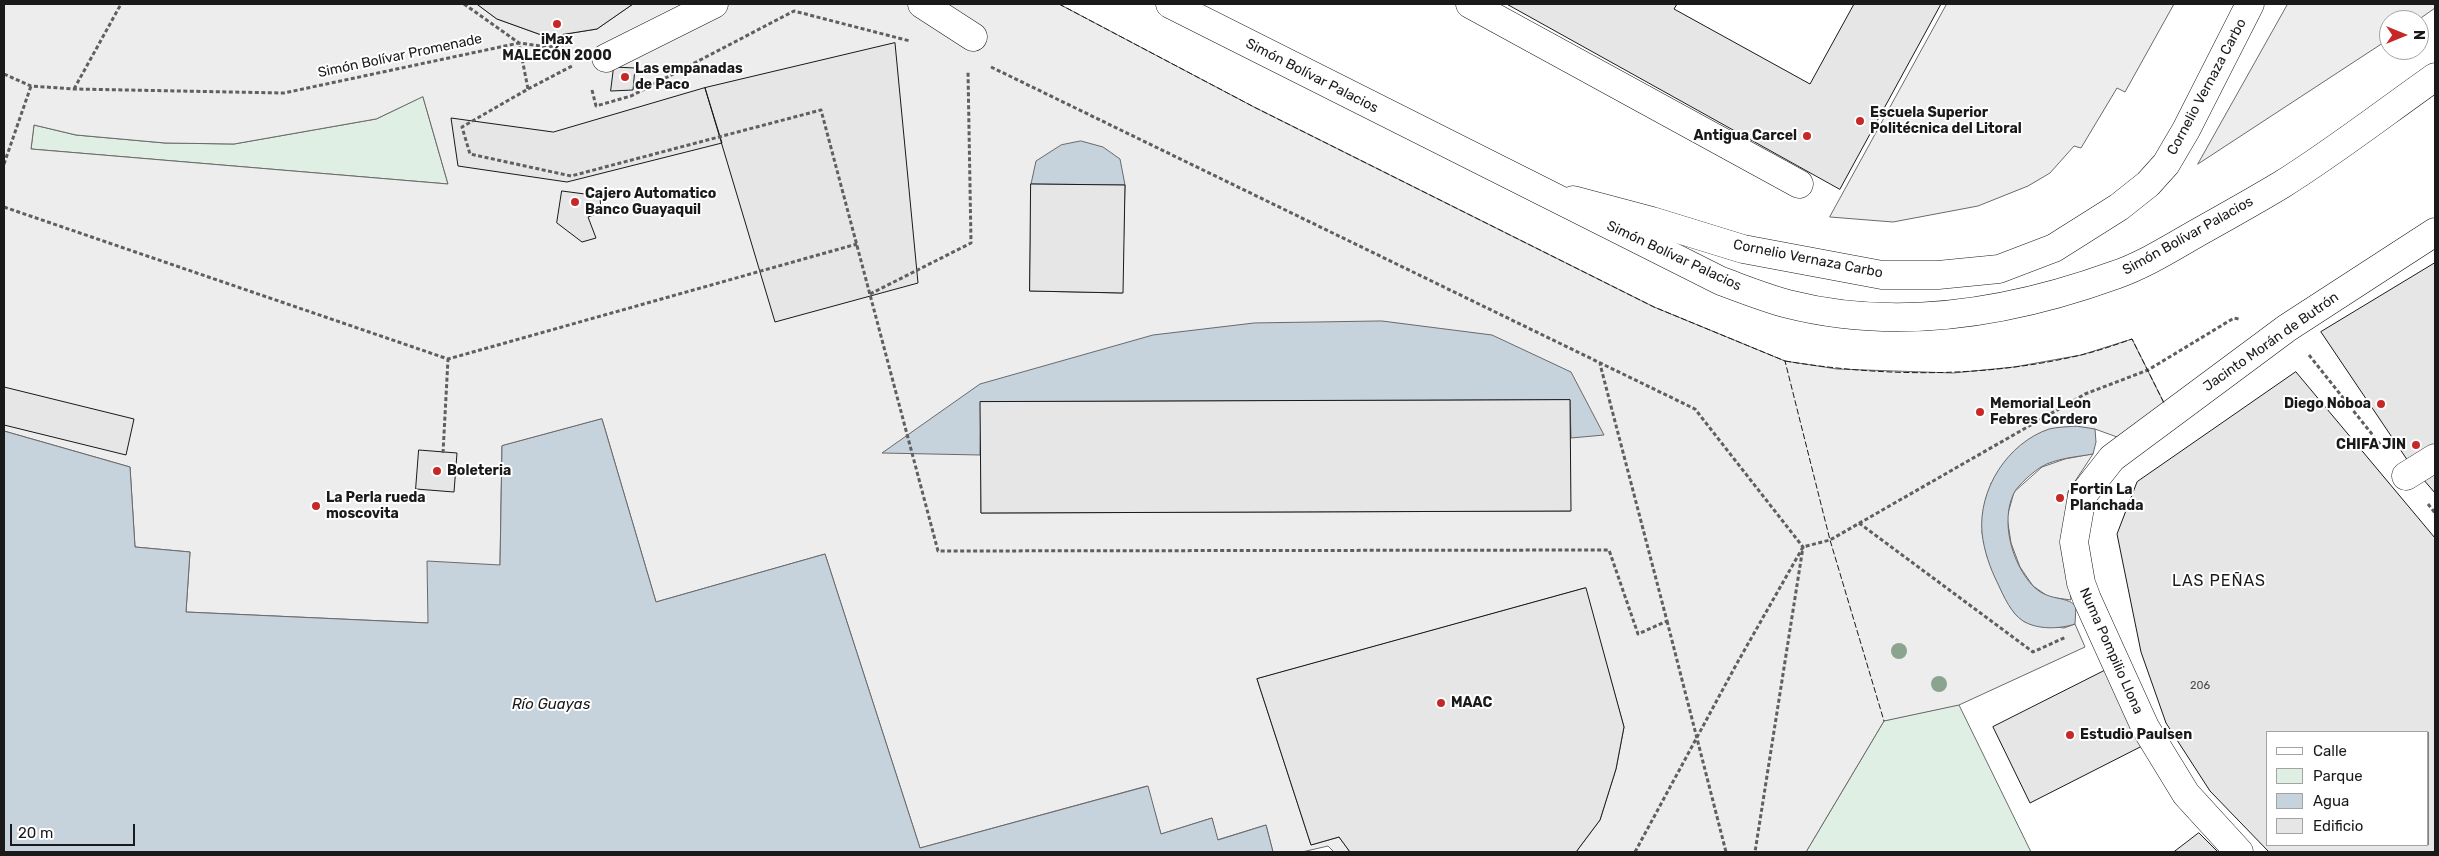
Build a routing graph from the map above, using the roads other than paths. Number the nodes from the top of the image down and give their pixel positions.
1 (714, 4) edge
2 (922, 4) edge
3 (1170, 4) edge
4 (1470, 4) edge
5 (2250, 4) edge
6 (973, 37) dead end
7 (606, 58) dead end
8 (2435, 77) edge
9 (1799, 184) dead end
10 (1543, 193) junction
11 (2435, 232) edge
12 (2112, 458) joint
13 (2435, 458) edge
14 (2406, 476) road end
15 (2239, 852) edge

1 - 7 street
2 - 6 street
3 - 10 street, Simón Bolívar Palacios
4 - 9 street
5 - 10 street, Cornelio Vernaza Carbo
8 - 10 street, Simón Bolívar Palacios
11 - 12 street, Jacinto Morán de Butrón
12 - 15 street, Numa Pompilio Llona
13 - 14 street

